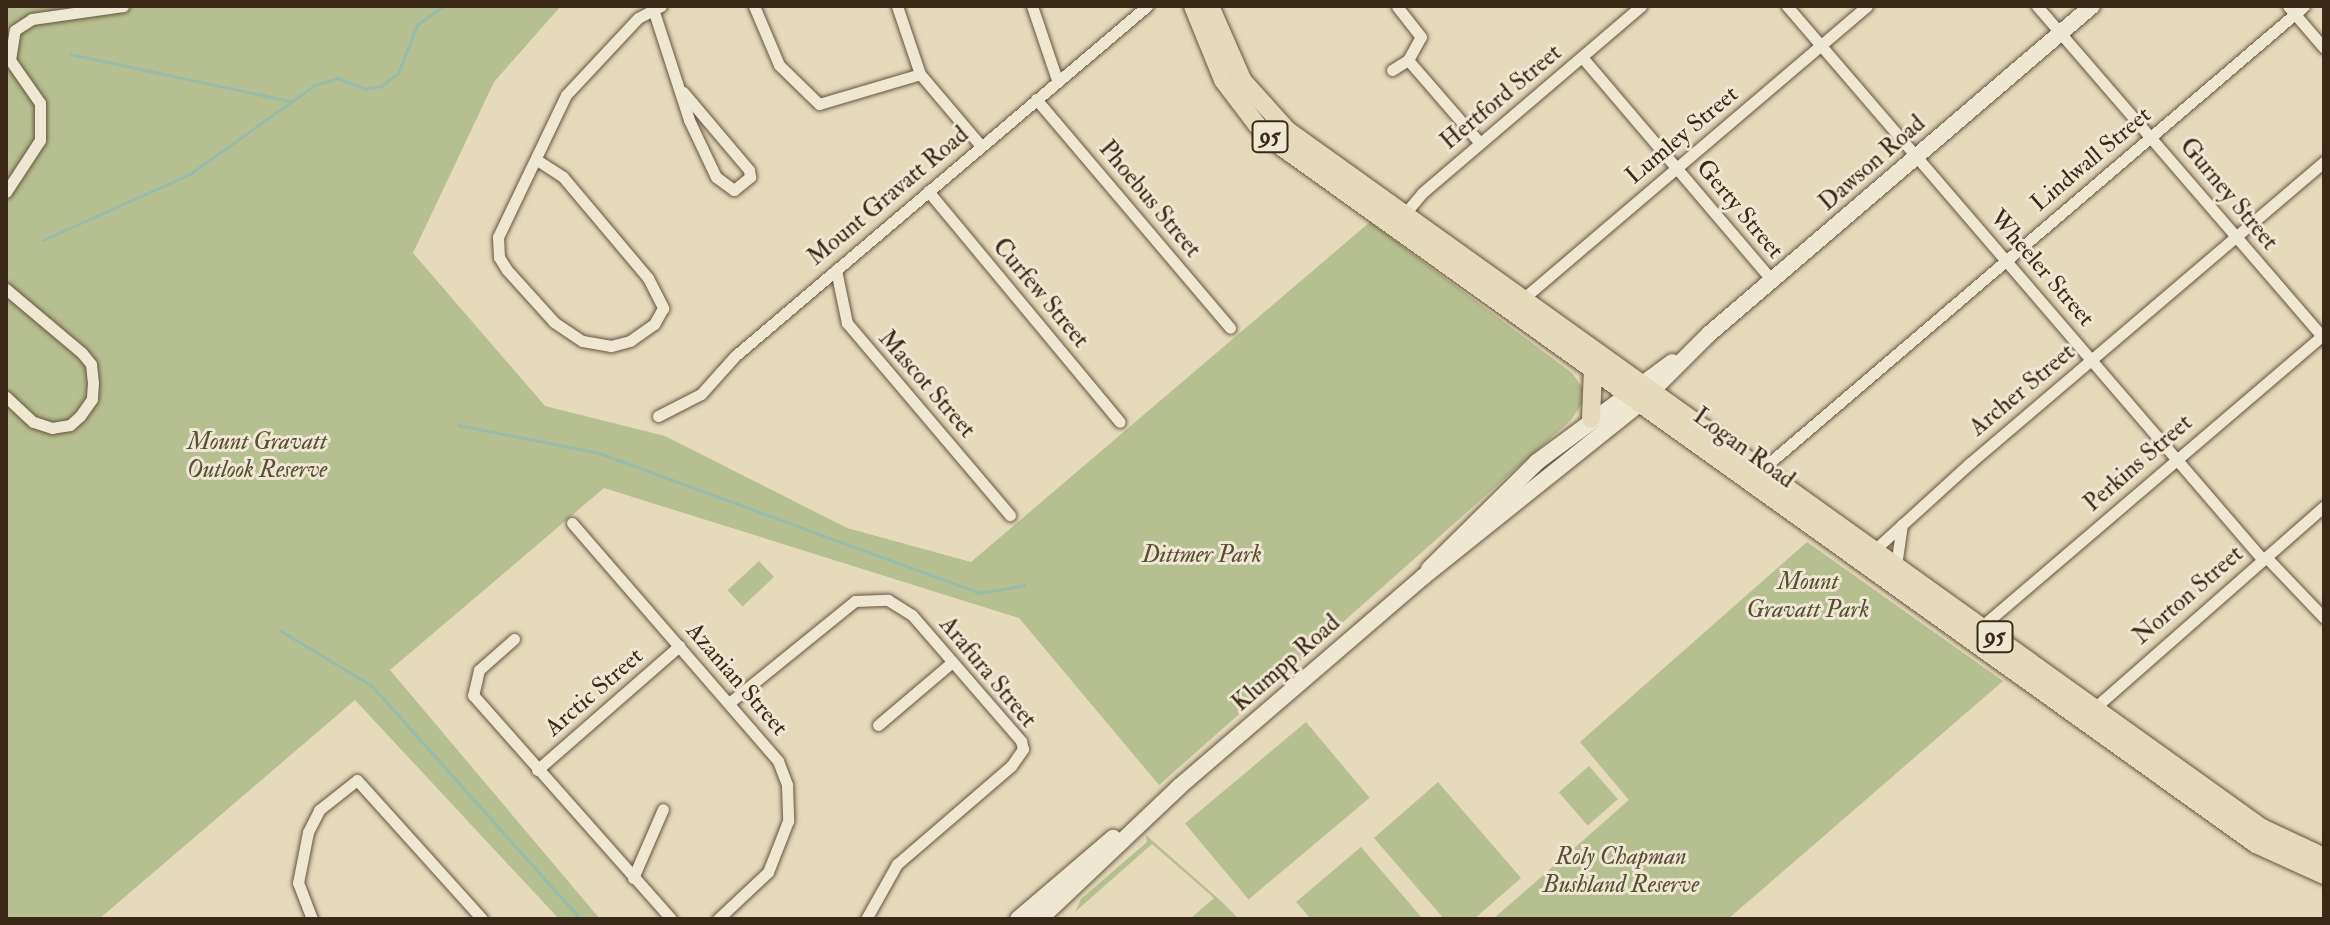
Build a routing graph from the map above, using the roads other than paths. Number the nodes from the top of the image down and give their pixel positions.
1 (123, 6) edge
2 (754, 6) edge
3 (897, 6) edge
4 (1032, 6) edge
5 (1147, 6) edge
6 (1193, 6) edge
7 (1210, 6) edge
8 (1397, 6) edge
9 (1641, 6) edge
10 (1787, 6) edge
11 (1867, 6) edge
12 (2037, 6) edge
13 (2092, 6) edge
14 (657, 7) edge
15 (2296, 9) edge
16 (2061, 33) junction
17 (1821, 46) junction
18 (2324, 48) edge
19 (1582, 57) junction
20 (1408, 60) junction
21 (1392, 70) dead end
22 (920, 74) junction
23 (1057, 80) junction
24 (683, 92) junction
25 (1036, 99) junction
26 (2152, 137) junction
27 (1480, 143) junction
28 (981, 146) junction
29 (1917, 156) junction
30 (537, 160) junction
31 (2324, 162) edge
32 (1677, 168) junction
33 (928, 191) junction
34 (6, 192) edge
35 (1400, 220) junction
36 (2236, 237) junction
37 (2007, 260) junction
38 (836, 270) junction
39 (1772, 280) junction
40 (6, 289) edge
41 (1525, 297) junction
42 (1230, 328) dead end
43 (2323, 336) edge
44 (2092, 360) junction
45 (1593, 369) junction
46 (1641, 392) junction
47 (6, 397) edge
48 (658, 416) dead end
49 (1591, 419) junction
50 (1120, 422) dead end
51 (2176, 458) junction
52 (1761, 470) junction
53 (2324, 506) edge
54 (1010, 515) dead end
55 (572, 523) dead end
56 (1902, 524) junction
57 (1869, 557) junction
58 (2265, 558) junction
59 (1896, 567) junction
60 (1423, 577) junction
61 (2324, 618) edge
62 (1981, 627) junction
63 (514, 639) dead end
64 (679, 646) junction
65 (951, 663) junction
66 (729, 703) junction
67 (2088, 714) junction
68 (878, 725) dead end
69 (537, 770) junction
70 (1180, 786) junction
71 (663, 809) dead end
72 (2324, 857) edge
73 (2324, 875) edge
74 (633, 878) junction
75 (312, 919) edge
76 (482, 919) edge
77 (671, 919) edge
78 (718, 919) edge
79 (866, 919) edge
80 (1018, 919) edge
81 (1040, 919) edge

1 - 34 street
2 - 22 street
3 - 22 street
4 - 23 street
5 - 23 street, Mount Gravatt Road
6 - 35 main road, Logan Road / 95
7 - 35 main road, Logan Road / 95
8 - 20 street
9 - 19 street, Hertford Street
10 - 17 street, Wheeler Street
11 - 17 street, Lumley Street
12 - 16 street, Gurney Street
13 - 16 main road, Dawson Road
14 - 24 street
14 - 30 street
15 - 18 street
15 - 26 street, Lindwall Street
16 - 26 street, Gurney Street
16 - 29 main road, Dawson Road
17 - 29 street, Wheeler Street
17 - 32 street, Lumley Street
19 - 27 street, Hertford Street
19 - 32 street, Gerty Street
20 - 21 street
20 - 27 street
22 - 28 street
23 - 25 street, Mount Gravatt Road
24 - 24 street
25 - 28 street, Mount Gravatt Road
25 - 42 street, Phoebus Street
26 - 36 street, Gurney Street
26 - 37 street, Lindwall Street
27 - 35 street, Hertford Street
28 - 33 street, Mount Gravatt Road
29 - 37 street, Wheeler Street
29 - 39 main road, Dawson Road
30 - 30 street
31 - 36 street, Archer Street
32 - 39 street, Gerty Street
32 - 41 street, Lumley Street
33 - 38 street, Mount Gravatt Road
33 - 50 street, Curfew Street
35 - 41 main road, Logan Road / 95
35 - 45 main road, Logan Road / 95
36 - 43 street, Gurney Street
36 - 44 street, Archer Street
37 - 44 street, Wheeler Street
37 - 52 street, Lindwall Street
38 - 48 street, Mount Gravatt Road
38 - 54 street, Mascot Street
39 - 46 main road, Dawson Road
40 - 47 street
41 - 46 main road, Logan Road / 95
43 - 51 street, Perkins Street
44 - 51 street, Wheeler Street
44 - 56 street, Archer Street
45 - 46 main road, Logan Road / 95
45 - 49 main road
46 - 49 main road, Klumpp Road
46 - 52 main road, Logan Road / 95
46 - 57 main road, Logan Road / 95
46 - 60 main road, Klumpp Road
49 - 60 main road, Klumpp Road
51 - 58 street, Wheeler Street
51 - 62 street, Perkins Street
52 - 57 main road, Logan Road / 95
53 - 58 street, Norton Street
55 - 64 street, Azanian Street
56 - 57 street, Archer Street
56 - 59 street
57 - 59 main road, Logan Road / 95
57 - 67 main road, Logan Road / 95
58 - 61 street, Wheeler Street
58 - 67 street, Norton Street
59 - 62 main road, Logan Road / 95
60 - 70 main road, Klumpp Road
62 - 67 main road, Logan Road / 95
63 - 69 street
64 - 66 street, Azanian Street
64 - 69 street, Arctic Street
65 - 66 street, Arafura Street
65 - 68 street
65 - 79 street, Arafura Street
66 - 78 street, Azanian Street
67 - 72 main road, Logan Road / 95
67 - 73 main road, Logan Road / 95
69 - 74 street
70 - 80 main road, Klumpp Road
70 - 81 main road, Klumpp Road
71 - 74 street
74 - 77 street
75 - 76 street

